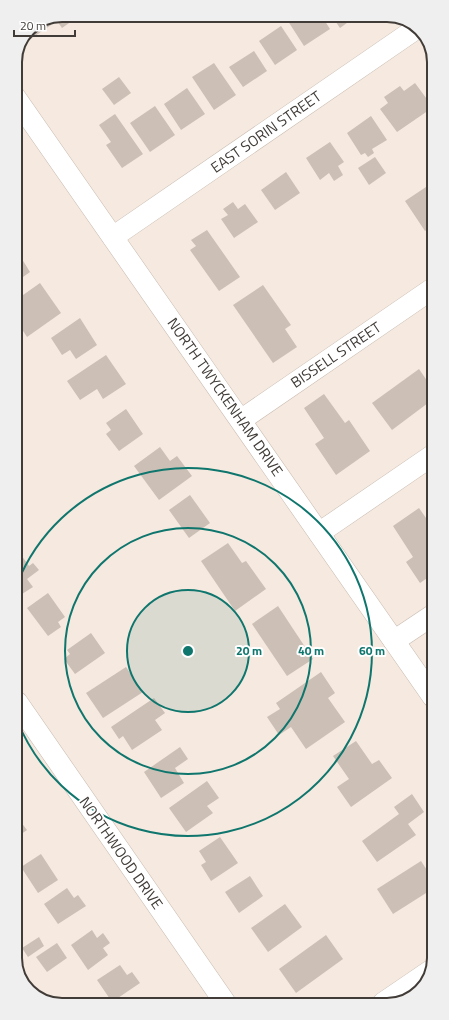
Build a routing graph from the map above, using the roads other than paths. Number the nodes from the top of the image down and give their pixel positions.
1 (413, 32) edge
2 (22, 107) edge
3 (114, 237) junction
4 (427, 292) edge
5 (241, 420) junction
6 (427, 459) edge
7 (320, 533) junction
8 (427, 619) edge
9 (394, 641) junction
10 (427, 689) edge
11 (22, 709) edge
12 (423, 976) edge
13 (222, 998) edge
14 (389, 998) edge

1 - 3 street, EAST SORIN STREET
2 - 3 street, NORTH TWYCKENHAM DRIVE
3 - 5 street, NORTH TWYCKENHAM DRIVE
4 - 5 street, BISSELL STREET
5 - 7 street, NORTH TWYCKENHAM DRIVE
6 - 7 street
7 - 9 street, NORTH TWYCKENHAM DRIVE
8 - 9 street
9 - 10 street, NORTH TWYCKENHAM DRIVE
11 - 13 street, NORTHWOOD DRIVE
12 - 14 street

